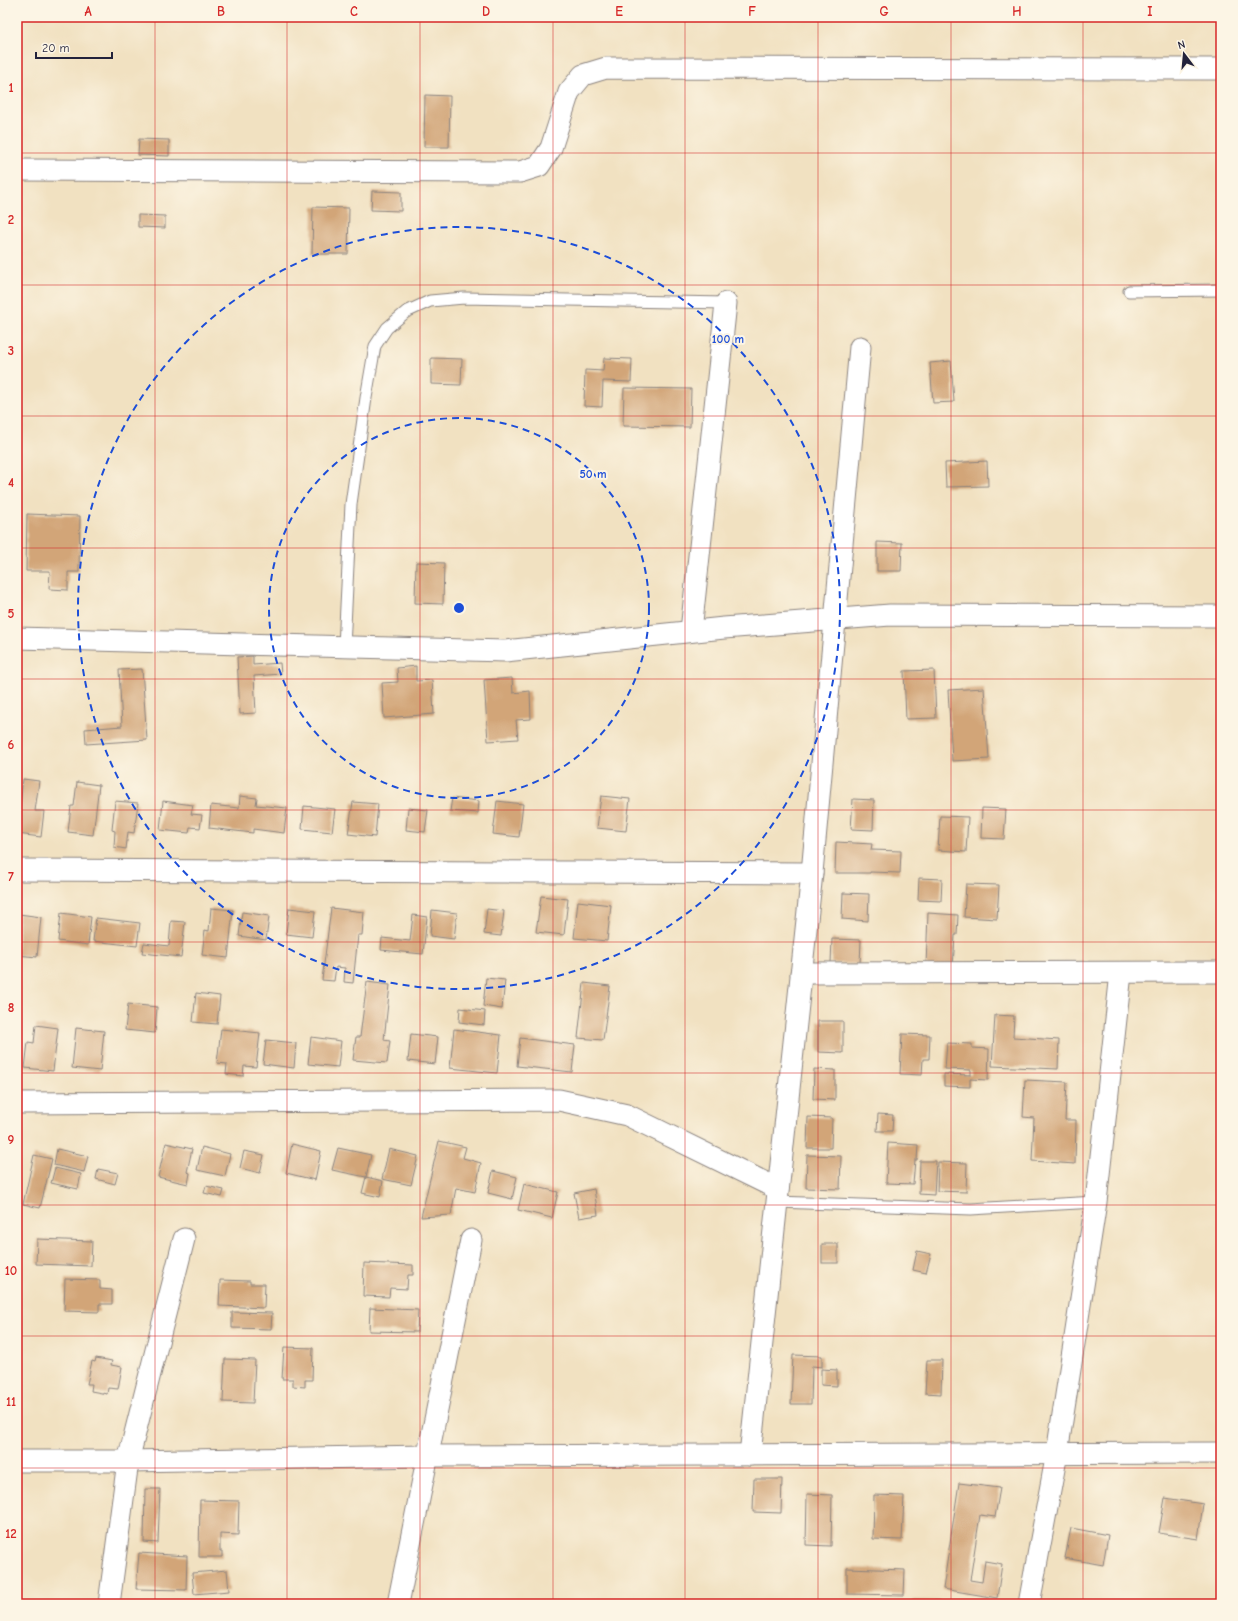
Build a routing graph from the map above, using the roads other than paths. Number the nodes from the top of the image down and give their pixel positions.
1 (1221, 69) edge
2 (17, 170) edge
3 (1221, 290) edge
4 (1129, 291) dead end
5 (726, 303) joint
6 (860, 347) dead end
7 (1221, 616) edge
8 (835, 619) junction
9 (691, 631) junction
10 (17, 638) edge
11 (344, 647) junction
12 (17, 870) edge
13 (812, 873) junction
14 (1221, 972) edge
15 (801, 973) junction
16 (1121, 973) junction
17 (17, 1103) edge
18 (778, 1195) junction
19 (1096, 1202) junction
20 (184, 1239) dead end
21 (471, 1240) dead end
22 (1057, 1453) junction
23 (1221, 1453) edge
24 (750, 1455) junction
25 (427, 1456) junction
26 (17, 1461) edge
27 (128, 1461) junction
28 (109, 1604) edge
29 (398, 1604) edge
30 (1029, 1604) edge

1 - 2 street
3 - 4 lane
5 - 9 street
5 - 11 lane
6 - 8 street
7 - 8 street
8 - 9 street
8 - 13 street
9 - 11 street
10 - 11 street
12 - 13 street
13 - 15 street
14 - 16 street
15 - 16 street
15 - 18 street
16 - 19 street
17 - 18 street
18 - 19 lane
18 - 24 street
19 - 22 street
20 - 27 street
21 - 25 street
22 - 23 street
22 - 24 street
22 - 30 street
24 - 25 street
25 - 27 street
25 - 29 street
26 - 27 street
27 - 28 street

